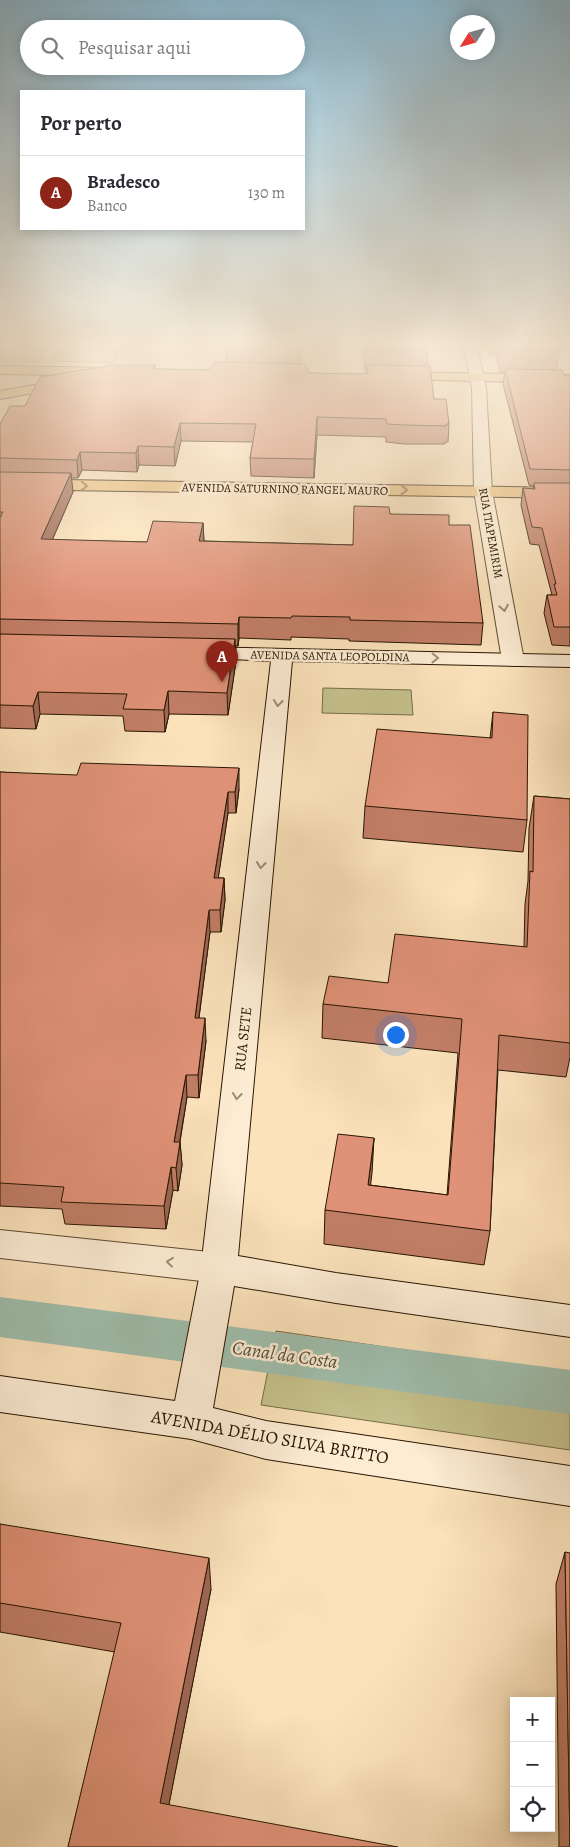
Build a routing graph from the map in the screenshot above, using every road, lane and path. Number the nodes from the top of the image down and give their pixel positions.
1 (480, 431) edge
2 (0, 484) edge
3 (483, 491) junction
4 (570, 493) edge
5 (177, 652) edge
6 (282, 654) junction
7 (513, 660) junction
8 (570, 661) edge
9 (0, 1244) edge
10 (219, 1268) junction
11 (570, 1321) edge
12 (0, 1394) edge
13 (191, 1421) junction
14 (570, 1486) edge

1 - 3 street, RUA ITAPEMIRIM
2 -> 3 main road, AVENIDA SATURNINO RANGEL MAURO
3 - 4 main road, AVENIDA SATURNINO RANGEL MAURO
3 -> 7 street, RUA ITAPEMIRIM
5 - 6 street, AVENIDA SANTA LEOPOLDINA
6 -> 7 street, AVENIDA SANTA LEOPOLDINA
6 -> 10 street, RUA SETE
7 - 8 street, AVENIDA SANTA LEOPOLDINA
10 -> 9 street
10 - 11 street
10 - 13 street, RUA SETE
12 - 13 street, AVENIDA DÉLIO SILVA BRITTO
13 - 14 street, AVENIDA DÉLIO SILVA BRITTO

